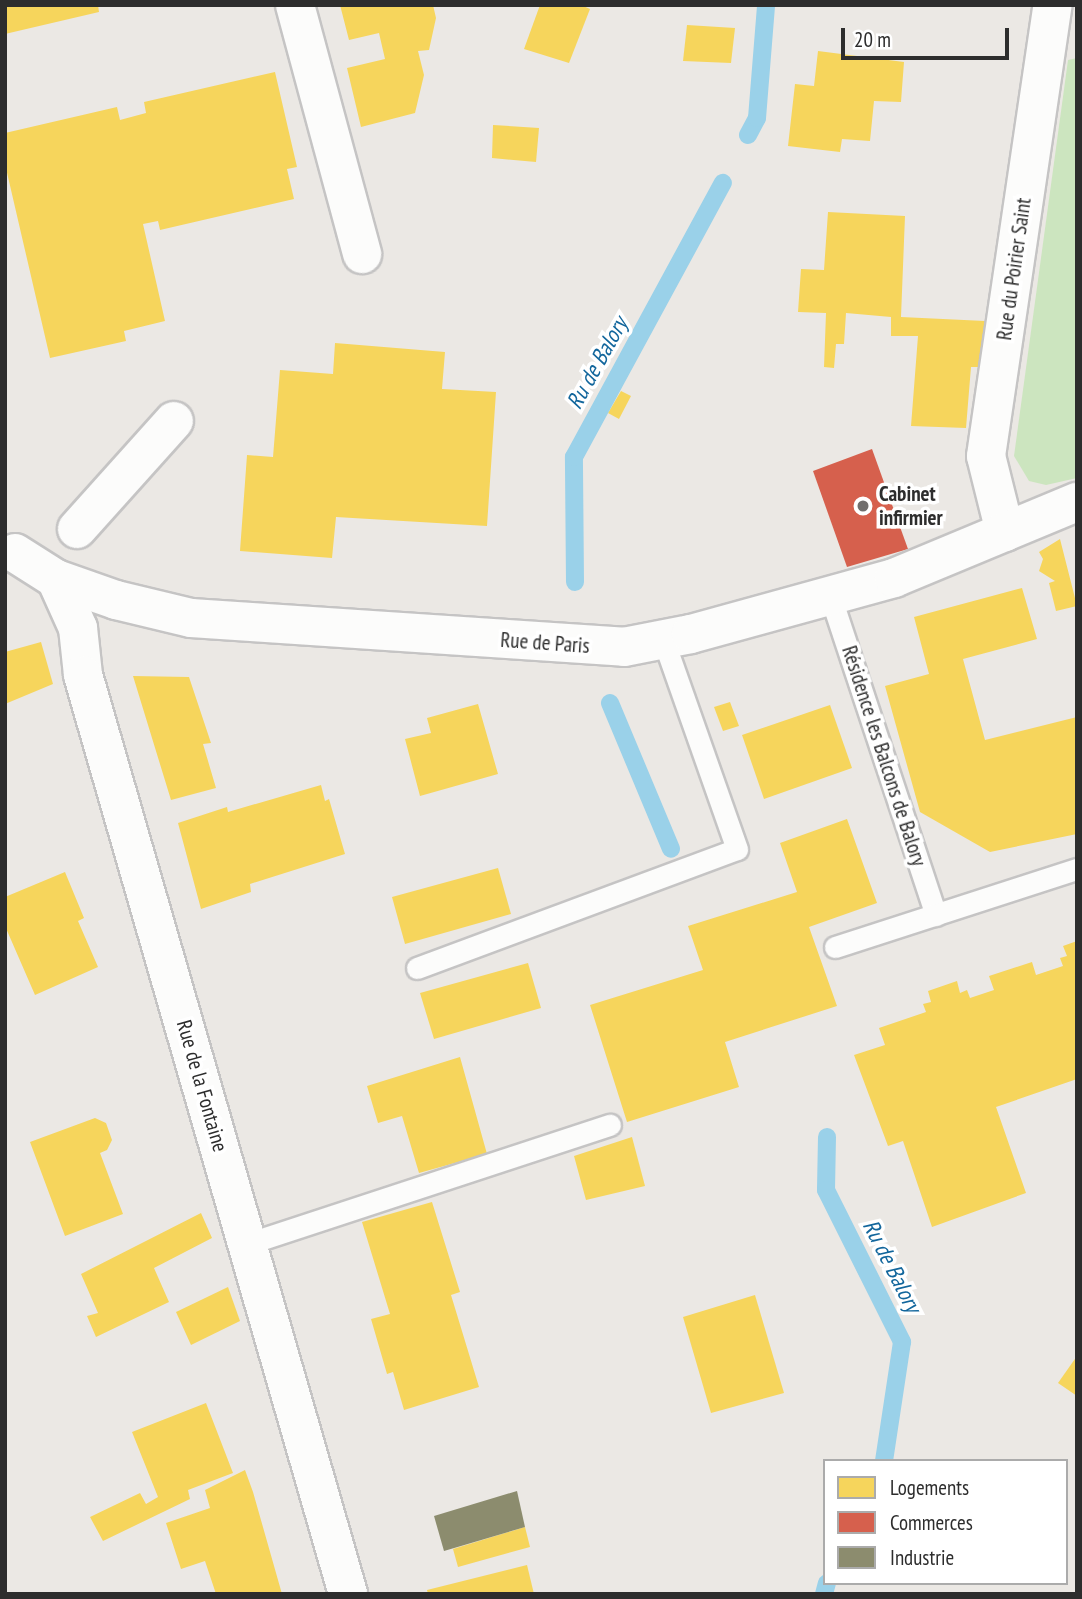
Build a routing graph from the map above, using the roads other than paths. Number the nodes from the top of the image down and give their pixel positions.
1 (295, 5) edge
2 (1053, 5) edge
3 (362, 254) dead end
4 (174, 421) dead end
5 (1077, 502) edge
6 (76, 530) dead end
7 (1005, 532) junction
8 (9, 546) edge
9 (57, 579) junction
10 (831, 597) junction
11 (663, 639) junction
12 (1077, 869) edge
13 (936, 915) junction
14 (835, 947) dead end
15 (417, 968) dead end
16 (610, 1125) dead end
17 (247, 1244) junction
18 (348, 1594) edge

1 - 3 street
2 - 7 street, Rue du Poirier Saint
4 - 6 street
5 - 7 street, Rue de Paris
7 - 10 street, Rue de Paris
8 - 9 street, Rue de Paris
9 - 11 street, Rue de Paris
9 - 17 street, Rue de la Fontaine
10 - 11 street, Rue de Paris
10 - 13 lane, Résidence les Balcons de Balory
11 - 15 lane
12 - 13 lane
13 - 14 lane
16 - 17 lane
17 - 18 street, Rue de la Fontaine

